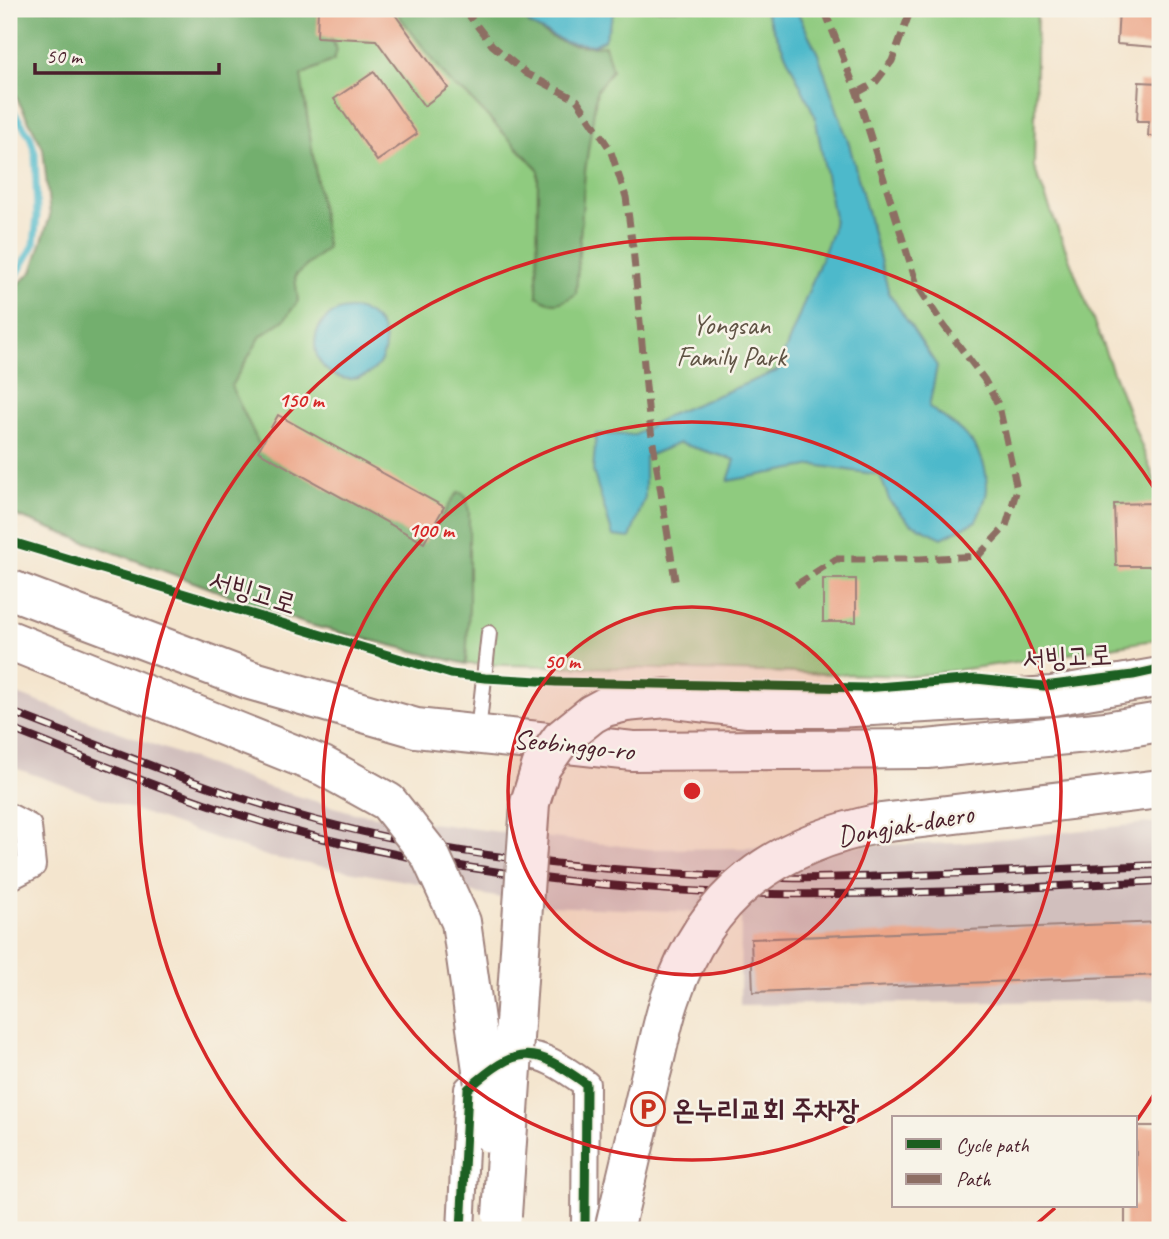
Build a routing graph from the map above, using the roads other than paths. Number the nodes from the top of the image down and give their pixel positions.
1 (9, 589) edge
2 (489, 634) dead end
3 (9, 640) edge
4 (1160, 677) edge
5 (1160, 722) edge
6 (478, 734) junction
7 (1160, 789) edge
8 (9, 817) edge
9 (9, 877) edge
10 (502, 1223) edge
11 (461, 1230) edge
12 (585, 1230) edge
13 (614, 1230) edge

1 - 6 main road, Seobinggo-ro
2 - 6 lane
3 - 10 main road, bridge
4 - 10 main road, bridge
5 - 6 main road, Seobinggo-ro
7 - 13 main road, Dongjak-daero, bridge
8 - 9 street
11 - 12 street

